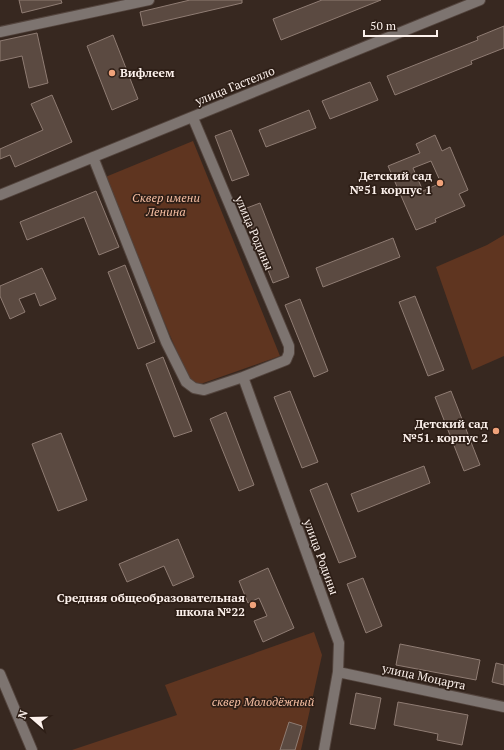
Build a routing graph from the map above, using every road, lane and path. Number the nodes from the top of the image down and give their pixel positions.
1 (149, 0) edge
2 (480, 0) edge
3 (0, 32) edge
4 (193, 118) junction
5 (93, 157) junction
6 (0, 195) edge
7 (243, 377) junction
8 (338, 672) junction
9 (0, 674) edge
10 (504, 706) edge
11 (32, 750) edge
12 (324, 750) edge

1 - 3 street
2 - 4 street, улица Гастелло
4 - 5 street, улица Гастелло
4 - 7 street, улица Родины
5 - 6 street, улица Гастелло
5 - 7 street, улица Родины
7 - 8 street, улица Родины
8 - 10 street, улица Моцарта
8 - 12 street, улица Родины
9 - 11 street

